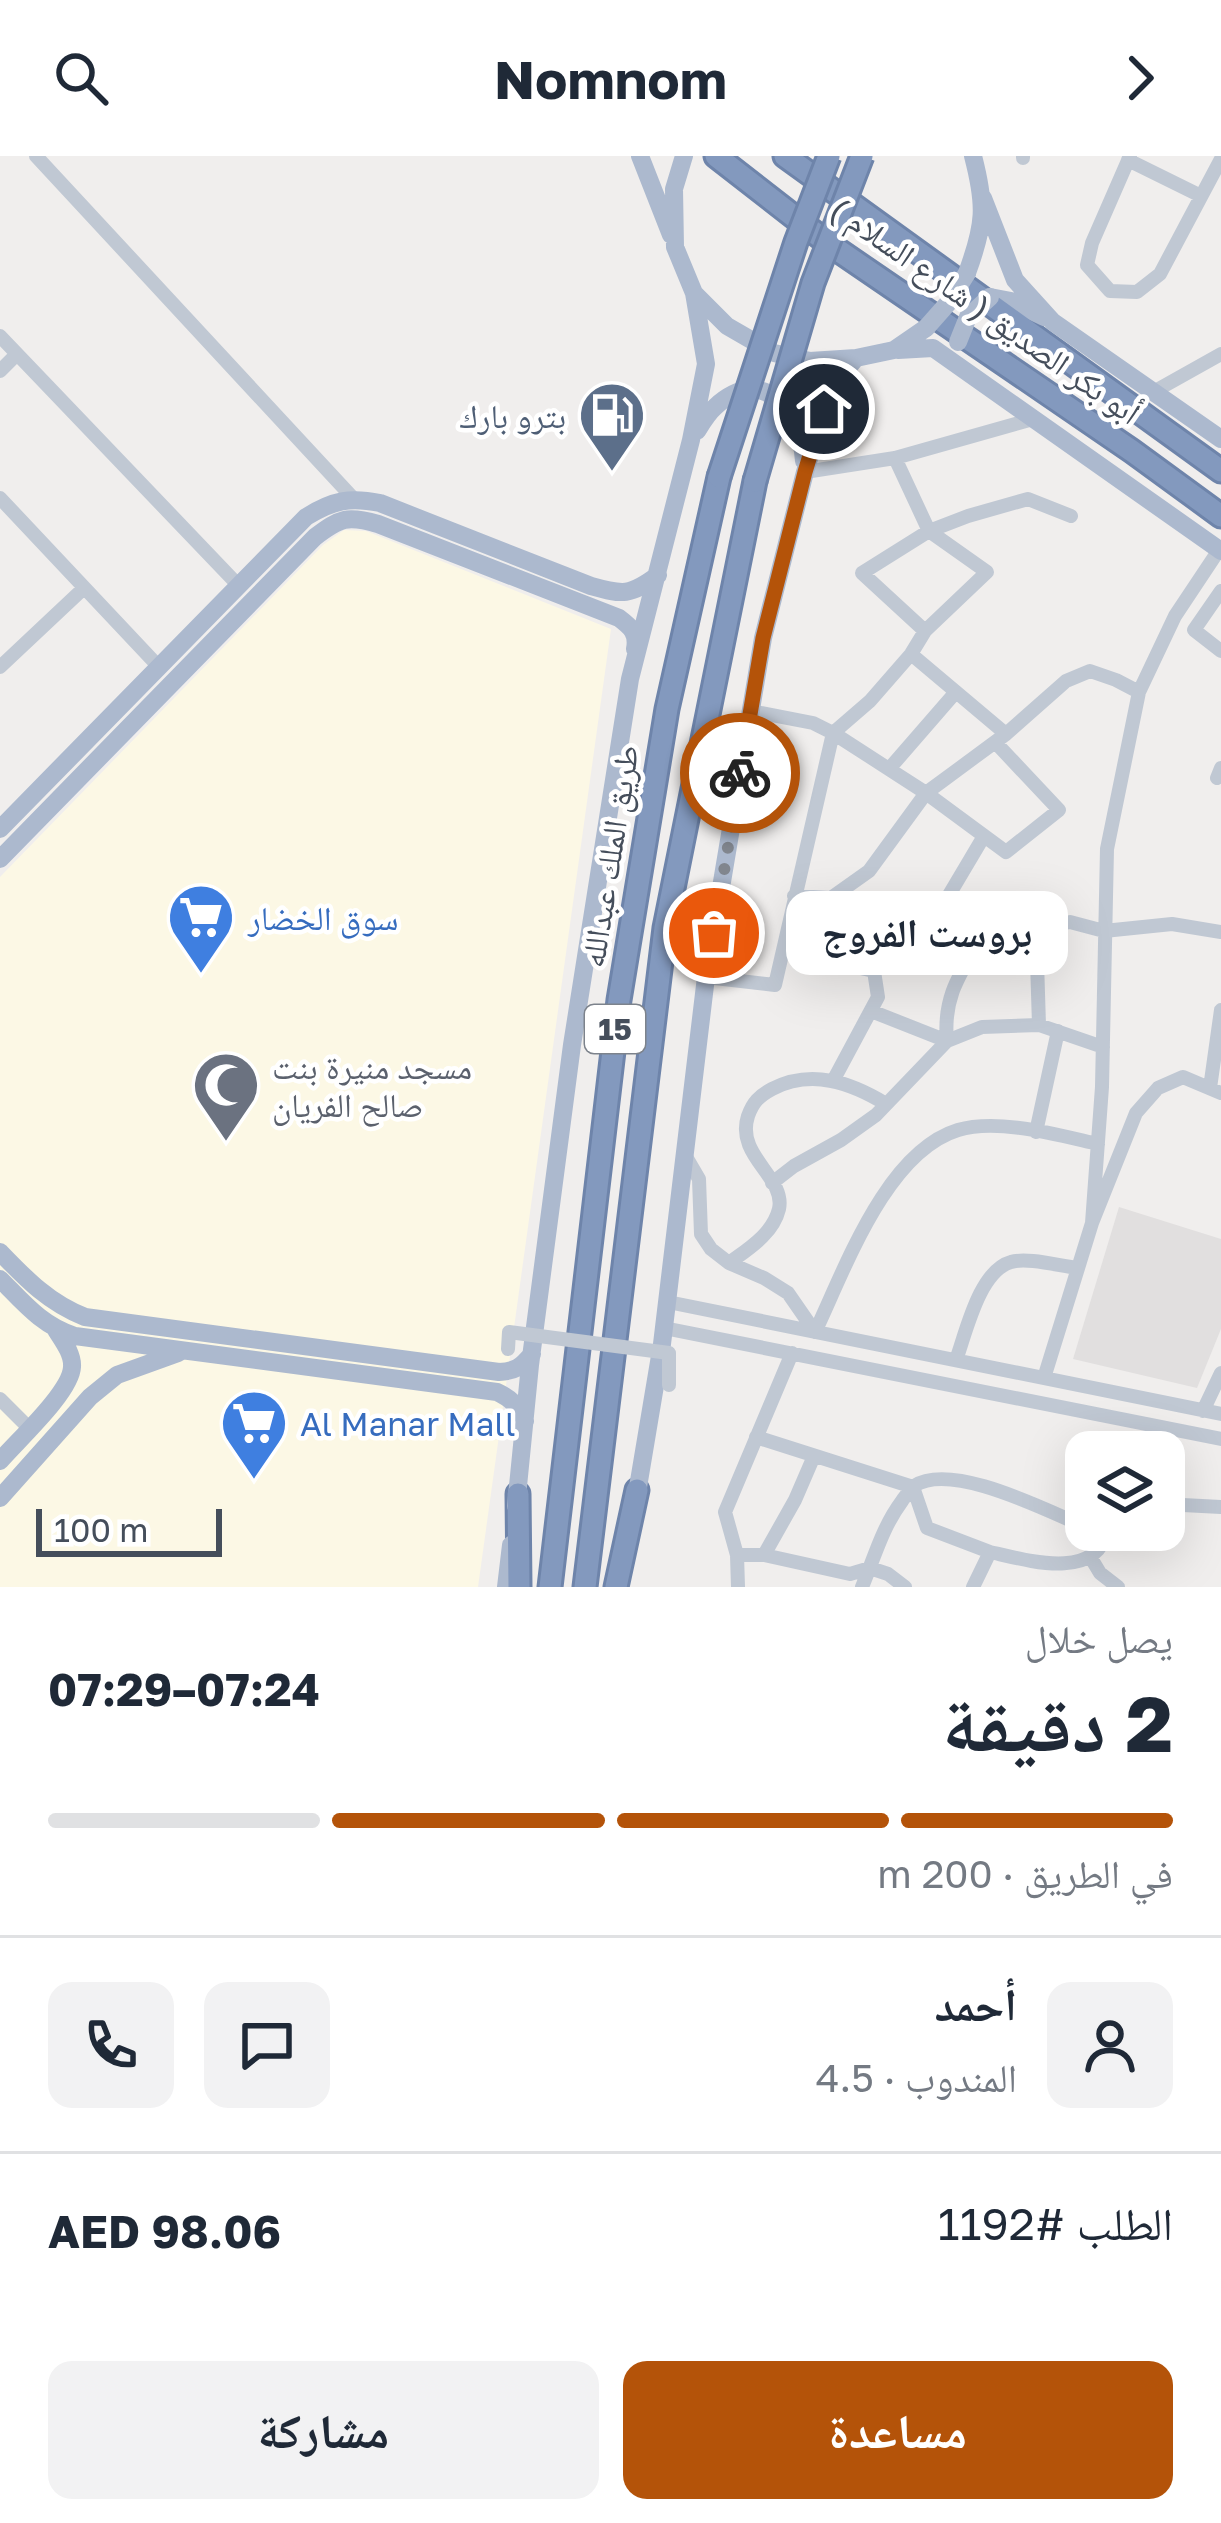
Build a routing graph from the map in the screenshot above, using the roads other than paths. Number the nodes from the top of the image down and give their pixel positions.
1 (36, 156) edge
2 (640, 156) edge
3 (683, 156) edge
4 (716, 156) edge
5 (784, 156) edge
6 (829, 156) edge
7 (862, 156) edge
8 (974, 156) edge
9 (1129, 158) edge
10 (1221, 159) edge
11 (1201, 196) junction
12 (983, 198) junction
13 (675, 247) junction
14 (694, 293) junction
15 (1053, 322) junction
16 (0, 336) edge
17 (894, 350) junction
18 (17, 354) junction
19 (1220, 357) edge
20 (856, 358) junction
21 (0, 371) edge
22 (971, 374) junction
23 (1155, 391) junction
24 (1033, 419) junction
25 (1221, 439) edge
26 (691, 440) junction
27 (896, 458) junction
28 (805, 472) junction
29 (1221, 472) edge
30 (353, 498) junction
31 (3, 508) edge
32 (1071, 516) dead end
33 (1221, 516) edge
34 (929, 531) junction
35 (1220, 550) edge
36 (658, 575) junction
37 (238, 586) junction
38 (84, 588) junction
39 (1221, 590) edge
40 (925, 632) junction
41 (1221, 651) edge
42 (911, 654) junction
43 (0, 667) edge
44 (159, 667) junction
45 (630, 679) junction
46 (1139, 692) junction
47 (955, 693) junction
48 (751, 711) junction
49 (833, 733) junction
50 (1000, 738) junction
51 (889, 769) junction
52 (926, 793) junction
53 (0, 830) edge
54 (984, 836) junction
55 (0, 859) edge
56 (794, 896) junction
57 (831, 898) junction
58 (904, 917) junction
59 (931, 927) junction
60 (1036, 929) junction
61 (1104, 931) junction
62 (1221, 932) edge
63 (979, 941) junction
64 (783, 951) junction
65 (874, 971) junction
66 (706, 977) junction
67 (1221, 1010) edge
68 (871, 1011) junction
69 (1039, 1024) junction
70 (1058, 1031) junction
71 (947, 1041) junction
72 (1103, 1047) junction
73 (832, 1081) junction
74 (1216, 1091) edge
75 (886, 1104) junction
76 (1036, 1132) junction
77 (1098, 1144) junction
78 (685, 1155) junction
79 (772, 1183) junction
80 (1092, 1223) junction
81 (0, 1252) edge
82 (730, 1264) junction
83 (1078, 1268) junction
84 (0, 1279) edge
85 (668, 1302) junction
86 (736, 1316) junction
87 (664, 1328) junction
88 (56, 1330) junction
89 (815, 1332) junction
90 (729, 1341) junction
91 (508, 1348) dead end
92 (188, 1351) junction
93 (792, 1353) junction
94 (532, 1354) junction
95 (956, 1360) junction
96 (1221, 1373) edge
97 (1044, 1378) junction
98 (669, 1385) dead end
99 (0, 1399) edge
100 (1203, 1411) junction
101 (1221, 1414) edge
102 (525, 1421) junction
103 (28, 1428) junction
104 (756, 1437) junction
105 (1221, 1439) edge
106 (814, 1456) junction
107 (0, 1461) edge
108 (913, 1486) junction
109 (637, 1490) junction
110 (518, 1494) junction
111 (0, 1498) edge
112 (1185, 1505) edge
113 (1221, 1507) edge
114 (1065, 1518) edge
115 (1098, 1551) edge
116 (990, 1552) junction
117 (736, 1555) junction
118 (764, 1555) junction
119 (1091, 1558) junction
120 (870, 1568) junction
121 (506, 1587) edge
122 (519, 1587) edge
123 (550, 1587) edge
124 (585, 1587) edge
125 (616, 1587) edge
126 (625, 1587) edge
127 (738, 1587) edge
128 (862, 1587) edge
129 (905, 1587) edge
130 (973, 1587) edge
131 (1118, 1587) edge

1 - 30 street
2 - 13 main road
3 - 13 main road
4 - 33 highway, ( شارع السلام ) أبو بكر الصديق
5 - 29 highway, ( شارع السلام ) أبو بكر الصديق
6 - 123 highway, طريق الملك عبدالله / 15, bridge
7 - 124 highway, طريق الملك عبدالله / 15, bridge
8 - 12 main road
9 - 11 street
9 - 11 street
10 - 11 street
12 - 15 main road
12 - 17 main road, bridge
13 - 14 main road
14 - 20 main road
14 - 26 main road
15 - 22 main road, bridge
15 - 23 main road
16 - 18 street
17 - 20 main road
17 - 22 main road
18 - 21 street
18 - 37 street
19 - 23 street
20 - 28 main road
22 - 24 main road
23 - 25 main road
24 - 27 street
24 - 35 main road
26 - 28 main road
26 - 36 main road
27 - 28 street
27 - 34 street
28 - 48 main road
30 - 36 main road
30 - 37 main road
31 - 38 street
32 - 34 street
34 - 40 street
34 - 40 street
35 - 46 street
36 - 45 main road
37 - 44 main road
38 - 43 street
38 - 44 street
39 - 41 street
40 - 42 street
42 - 47 street
42 - 49 street
44 - 53 main road
45 - 55 main road
45 - 94 main road
46 - 50 street
46 - 61 street
47 - 50 street
47 - 51 street
48 - 49 street
48 - 66 main road
49 - 51 street
49 - 56 street
50 - 52 street
50 - 54 street
51 - 52 street
52 - 54 street
52 - 57 street
54 - 59 street
56 - 57 street
56 - 64 street
57 - 58 street
58 - 59 street
58 - 65 street
59 - 63 street
60 - 61 street
60 - 63 street
60 - 69 street
61 - 62 street
61 - 72 street
63 - 71 street
64 - 65 street
64 - 66 street
65 - 68 street
66 - 78 main road
67 - 74 street
68 - 71 street
68 - 73 street
69 - 70 street
69 - 71 street
70 - 72 street
70 - 76 street
71 - 75 street
72 - 77 street
73 - 75 street
73 - 79 street
74 - 80 street
75 - 79 street
76 - 77 street
76 - 89 street
77 - 80 street
78 - 82 street
78 - 85 main road
79 - 82 street
80 - 83 street
81 - 94 main road
82 - 89 street
83 - 95 street
83 - 97 street
84 - 88 main road
85 - 86 street
85 - 87 main road
86 - 89 street
86 - 90 street
87 - 90 street
87 - 109 main road
88 - 92 main road
88 - 103 main road
89 - 95 street
90 - 93 street
91 - 98 street, bridge
92 - 102 main road
92 - 111 main road
93 - 104 street
93 - 105 street
94 - 102 main road
95 - 97 street
96 - 100 street
97 - 100 street
99 - 103 street
100 - 101 street
102 - 110 main road
103 - 107 main road
104 - 106 street
104 - 117 street
106 - 108 street
106 - 118 street
108 - 114 street
108 - 116 street
108 - 120 street
109 - 125 highway
109 - 126 main road
110 - 121 main road
110 - 122 highway
112 - 113 street
115 - 119 street
116 - 119 street
116 - 130 street
117 - 118 street
117 - 127 street
118 - 120 street
119 - 131 street
120 - 128 street
120 - 129 street

